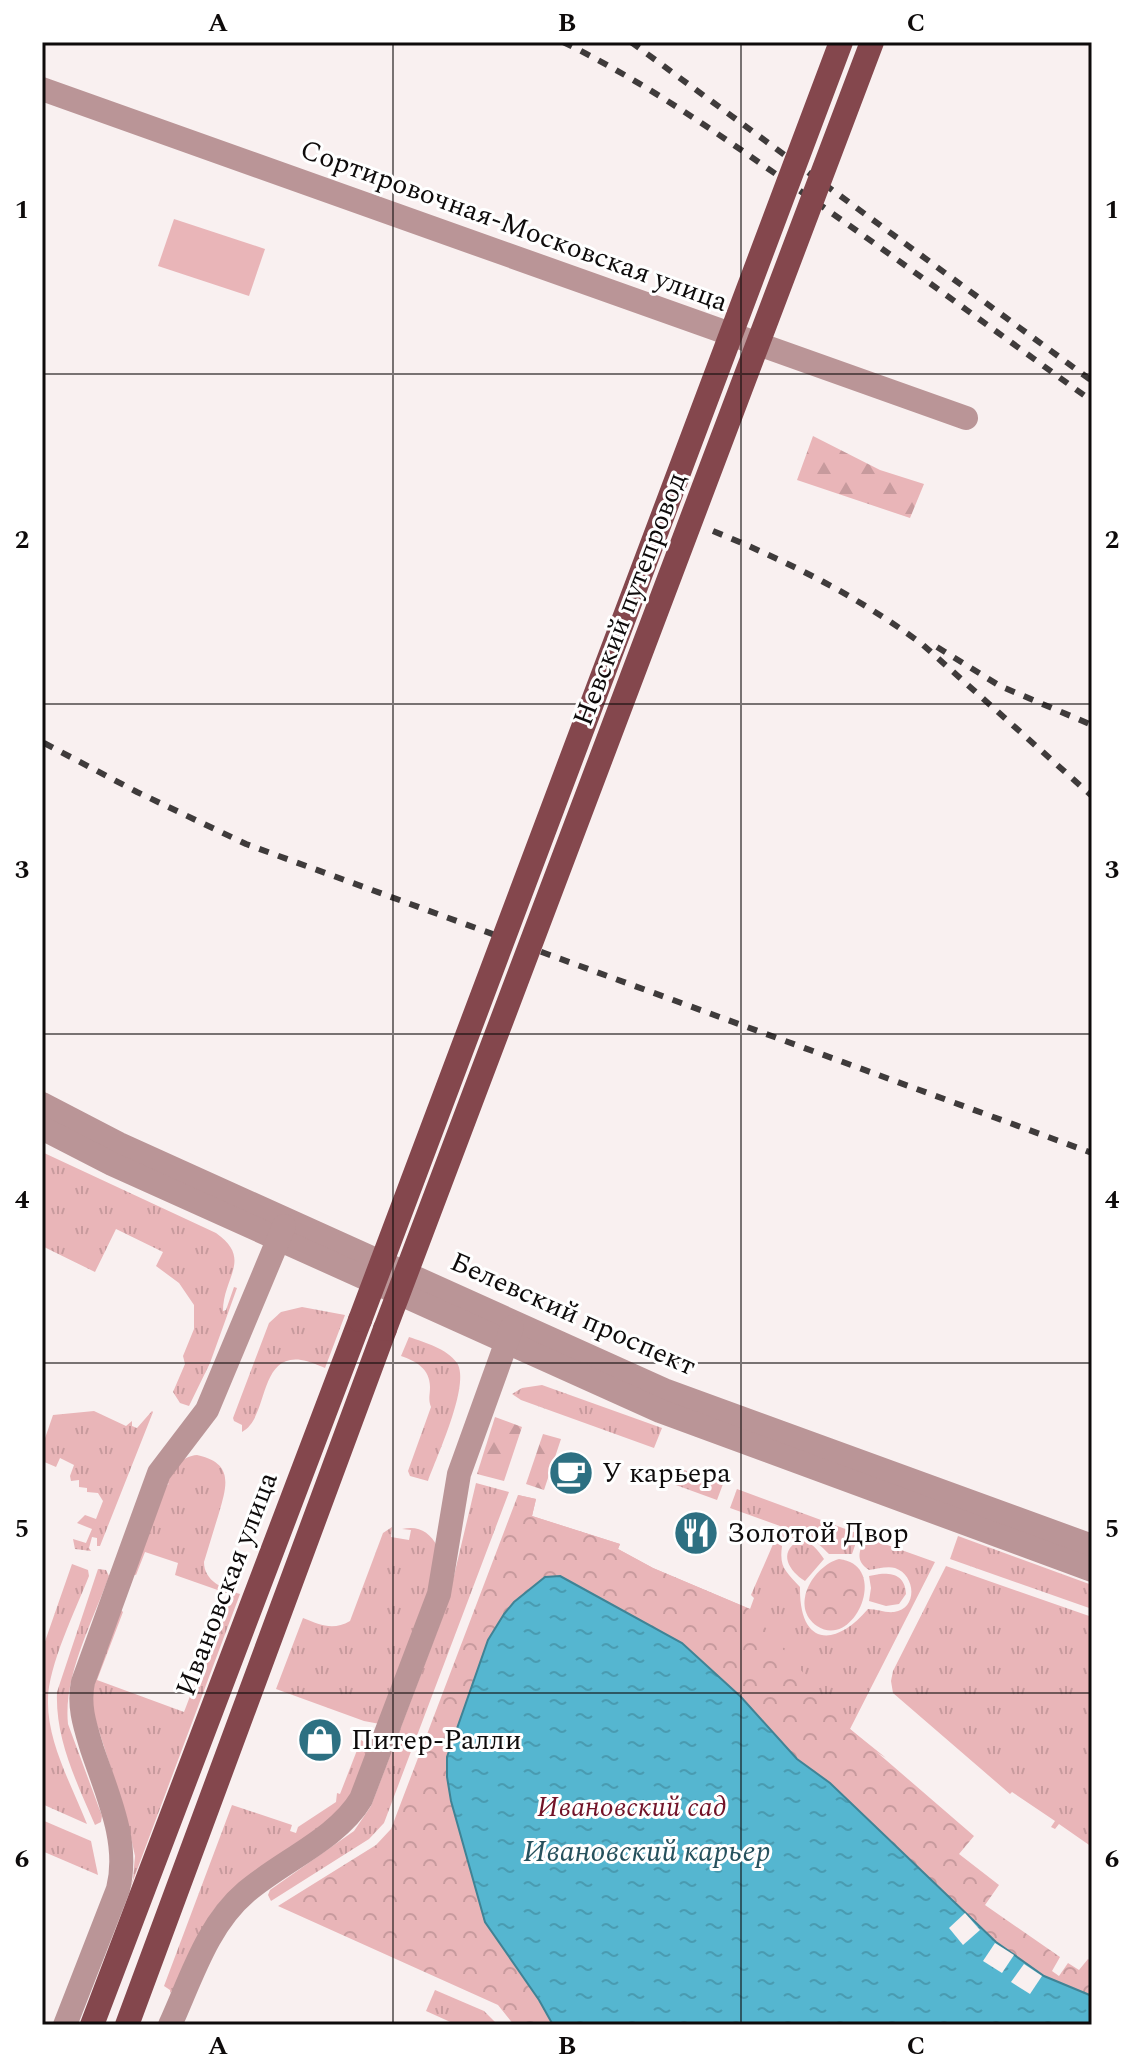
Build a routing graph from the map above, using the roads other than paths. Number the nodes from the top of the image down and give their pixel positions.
1 (841, 42) edge
2 (872, 42) edge
3 (42, 89) edge
4 (966, 418) dead end
5 (42, 1104) edge
6 (42, 1128) edge
7 (418, 1165) joint
8 (442, 1176) joint
9 (283, 1228) junction
10 (510, 1331) junction
11 (1092, 1546) edge
12 (1092, 1570) edge
13 (129, 2023) edge
14 (65, 2025) edge
15 (92, 2025) edge
16 (170, 2025) edge

1 - 7 main road, Невский путепровод, bridge
2 - 8 main road, Невский путепровод, bridge
3 - 4 street, Сортировочная-Московская улица
5 - 9 street, Белевский проспект
6 - 9 street, Белевский проспект
7 - 15 main road, Ивановская улица, bridge
8 - 13 main road, Ивановская улица, bridge
9 - 10 street, Белевский проспект
9 - 14 street
10 - 11 street, Белевский проспект
10 - 12 street, Белевский проспект
10 - 16 street

